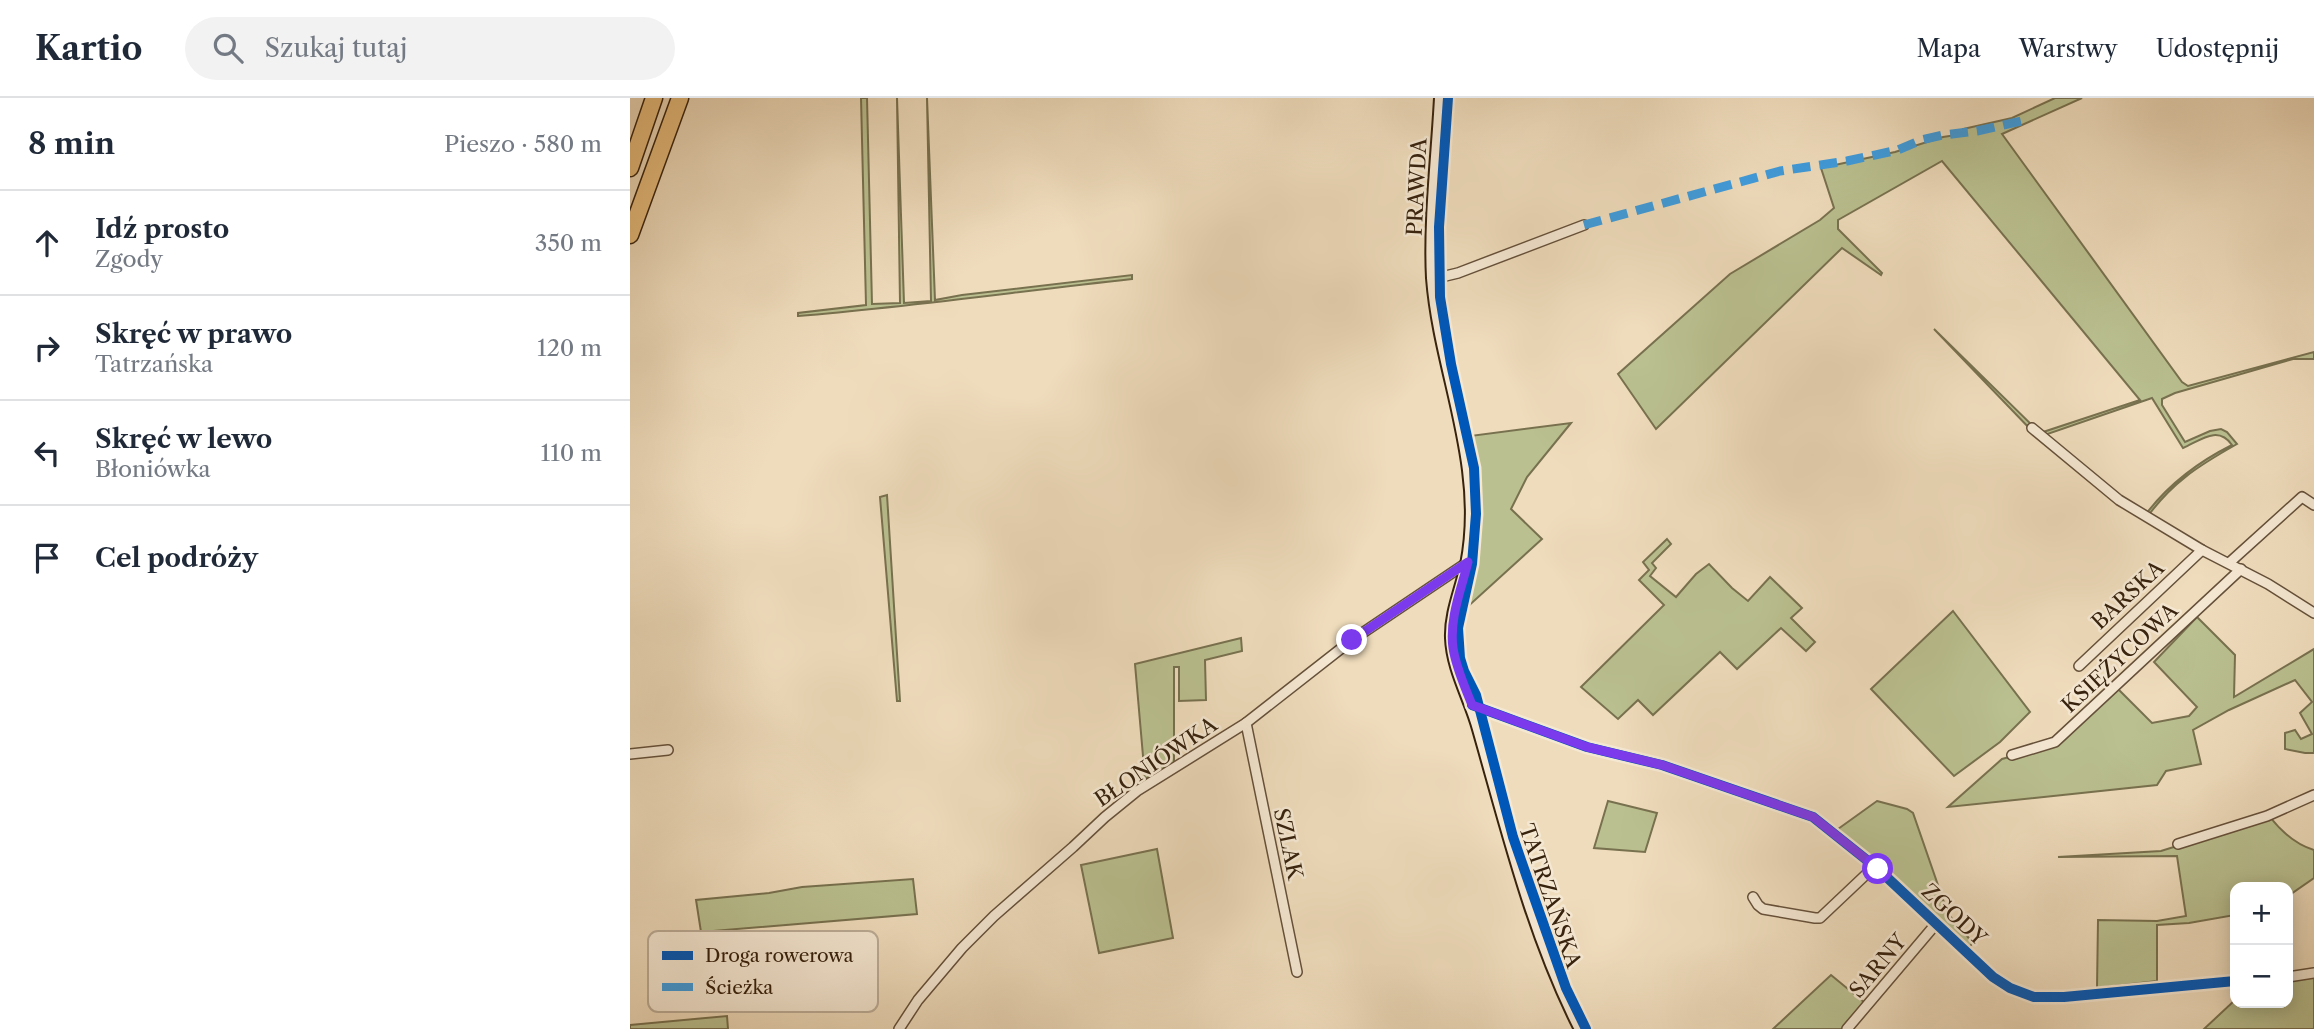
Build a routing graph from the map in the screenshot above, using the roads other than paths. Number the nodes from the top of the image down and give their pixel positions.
1 (654, 98) edge
2 (680, 98) edge
3 (1441, 98) edge
4 (630, 168) edge
5 (1584, 225) dead end
6 (630, 235) edge
7 (1433, 279) junction
8 (2032, 428) dead end
9 (2314, 505) edge
10 (2202, 550) junction
11 (1468, 562) junction
12 (2229, 563) junction
13 (2241, 569) junction
14 (2314, 613) edge
15 (2079, 666) dead end
16 (1472, 705) junction
17 (1246, 723) junction
18 (668, 750) dead end
19 (630, 754) edge
20 (2012, 755) dead end
21 (2314, 795) edge
22 (2178, 844) dead end
23 (1875, 866) junction
24 (1753, 897) dead end
25 (1936, 925) junction
26 (1297, 972) dead end
27 (2314, 973) edge
28 (2293, 976) edge
29 (2230, 982) edge
30 (899, 1029) edge
31 (1581, 1029) edge
32 (1847, 1029) edge

1 - 4 highway
2 - 6 highway
3 - 7 street, PRAWDA
5 - 7 street
7 - 11 street, TATRZAŃSKA
8 - 10 street
9 - 12 street
10 - 12 street
10 - 15 street, BARSKA
11 - 16 street, TATRZAŃSKA
11 - 17 street, BŁONIÓWKA
12 - 13 street
13 - 14 street
13 - 20 street, KSIĘŻYCOWA
16 - 23 street, ZGODY
16 - 31 street, TATRZAŃSKA
17 - 26 street, SZLAK
17 - 30 street, BŁONIÓWKA
18 - 19 street
21 - 22 street
23 - 24 street
23 - 25 street, ZGODY
25 - 29 street, ZGODY
25 - 32 street, SARNY
27 - 28 street

